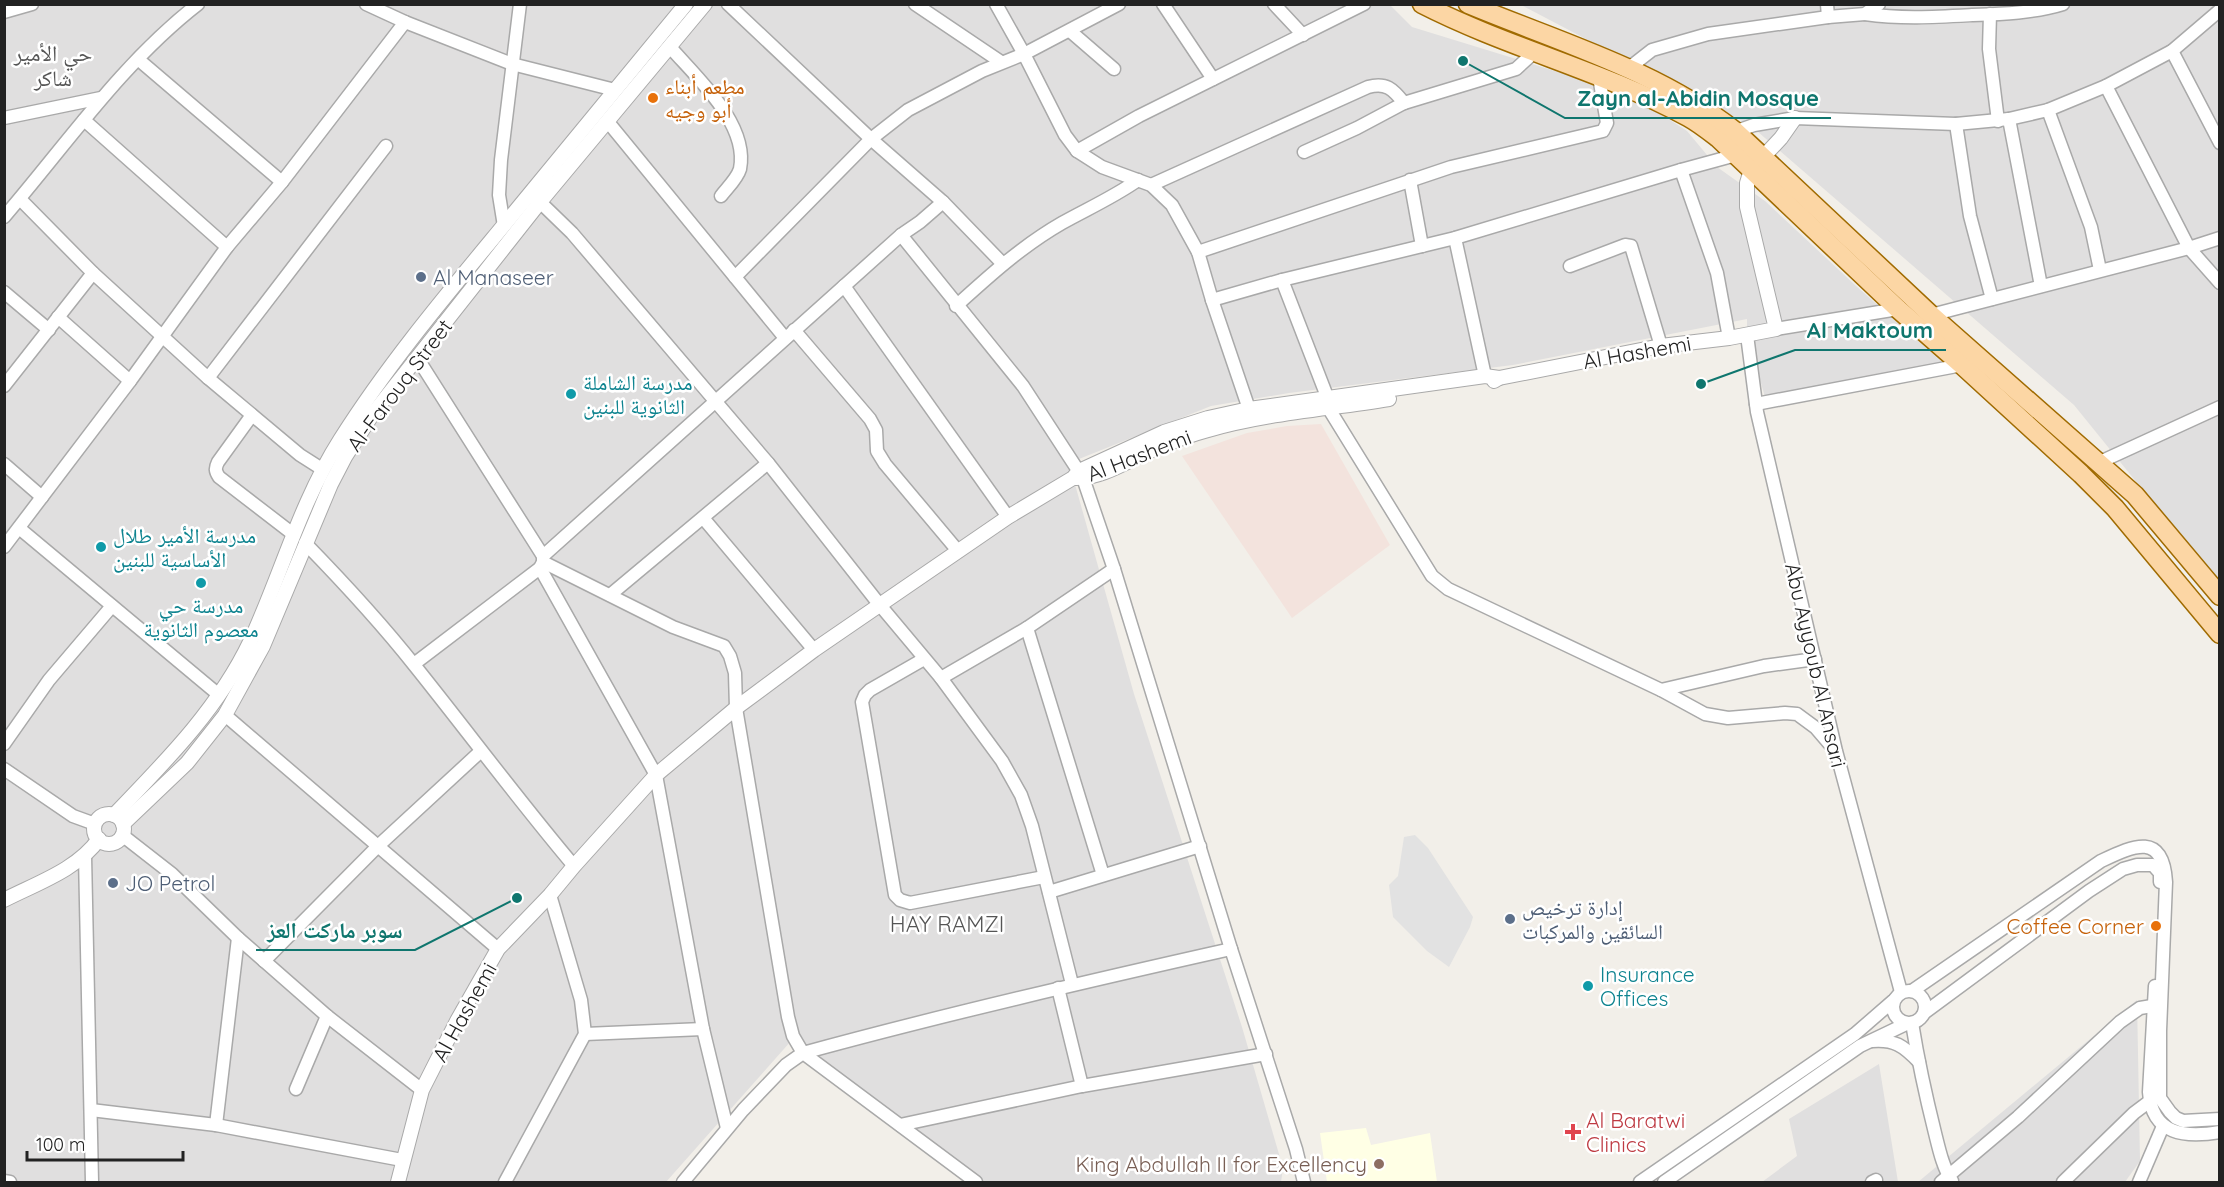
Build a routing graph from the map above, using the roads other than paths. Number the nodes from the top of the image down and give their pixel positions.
1 (32, 4) edge
2 (198, 4) edge
3 (366, 4) edge
4 (520, 4) edge
5 (686, 4) edge
6 (705, 4) edge
7 (728, 4) edge
8 (915, 4) edge
9 (996, 4) edge
10 (1163, 4) edge
11 (1274, 4) edge
12 (1364, 4) edge
13 (1422, 4) edge
14 (1468, 4) edge
15 (1879, 4) edge
16 (2063, 4) edge
17 (1114, 6) edge
18 (2220, 10) edge
19 (1828, 11) edge
20 (4, 12) edge
21 (1865, 14) junction
22 (1990, 14) junction
23 (405, 22) junction
24 (1071, 31) junction
25 (1303, 34) junction
26 (670, 47) junction
27 (1533, 50) junction
28 (2172, 51) junction
29 (1024, 54) junction
30 (139, 60) junction
31 (1001, 62) junction
32 (512, 64) junction
33 (1629, 68) junction
34 (1114, 69) dead end
35 (1599, 77) junction
36 (1213, 80) junction
37 (2106, 86) junction
38 (615, 90) junction
39 (101, 98) junction
40 (1404, 103) junction
41 (2048, 110) junction
42 (4, 118) edge
43 (1795, 118) junction
44 (84, 120) junction
45 (2003, 120) junction
46 (608, 122) junction
47 (1956, 124) junction
48 (1727, 135) junction
49 (872, 139) junction
50 (2220, 143) edge
51 (386, 146) dead end
52 (1077, 151) junction
53 (1304, 152) dead end
54 (1736, 155) junction
55 (1764, 156) junction
56 (1681, 170) junction
57 (1751, 170) junction
58 (1138, 180) junction
59 (1410, 180) junction
60 (282, 182) junction
61 (1151, 185) junction
62 (721, 196) dead end
63 (20, 199) junction
64 (540, 202) junction
65 (943, 202) junction
66 (4, 217) edge
67 (504, 226) junction
68 (901, 235) junction
69 (1455, 238) junction
70 (2220, 238) edge
71 (1422, 246) junction
72 (227, 247) junction
73 (2189, 248) junction
74 (1198, 252) junction
75 (1003, 264) junction
76 (1570, 266) dead end
77 (2100, 270) junction
78 (93, 273) junction
79 (735, 277) junction
80 (1282, 280) junction
81 (2220, 283) edge
82 (844, 286) junction
83 (2041, 286) junction
84 (4, 292) edge
85 (444, 297) junction
86 (1992, 299) junction
87 (1212, 300) junction
88 (956, 306) junction
89 (456, 308) junction
90 (1898, 309) junction
91 (1931, 315) junction
92 (58, 317) junction
93 (1776, 329) junction
94 (49, 330) junction
95 (790, 334) junction
96 (1746, 334) junction
97 (164, 336) junction
98 (1729, 338) junction
99 (1661, 346) junction
100 (418, 359) junction
101 (1962, 365) junction
102 (1492, 377) junction
103 (208, 378) junction
104 (130, 381) junction
105 (4, 386) edge
106 (714, 401) junction
107 (1329, 404) junction
108 (1756, 404) junction
109 (2220, 407) edge
110 (1249, 409) junction
111 (252, 415) junction
112 (1173, 435) junction
113 (2100, 462) junction
114 (768, 463) junction
115 (4, 464) edge
116 (322, 470) junction
117 (1078, 475) junction
118 (42, 497) junction
119 (1008, 517) junction
120 (704, 519) junction
121 (19, 528) junction
122 (293, 534) junction
123 (305, 543) junction
124 (4, 547) edge
125 (958, 551) junction
126 (542, 562) junction
127 (1114, 569) junction
128 (610, 595) junction
129 (2220, 596) edge
130 (879, 604) junction
131 (111, 606) junction
132 (1028, 628) junction
133 (2220, 634) edge
134 (814, 650) junction
135 (924, 659) junction
136 (1815, 660) junction
137 (414, 664) junction
138 (941, 678) junction
139 (1661, 690) junction
140 (219, 695) junction
141 (736, 708) junction
142 (225, 715) junction
143 (4, 744) edge
144 (481, 751) junction
145 (1836, 751) junction
146 (4, 769) edge
147 (656, 775) junction
148 (95, 824) junction
149 (120, 825) junction
150 (99, 839) junction
151 (378, 846) junction
152 (1200, 846) junction
153 (84, 856) junction
154 (574, 866) junction
155 (1103, 875) junction
156 (1044, 877) junction
157 (1049, 892) junction
158 (550, 895) junction
159 (4, 900) edge
160 (238, 938) junction
161 (498, 949) junction
162 (1231, 949) junction
163 (264, 962) junction
164 (1072, 984) junction
165 (1058, 988) junction
166 (1902, 995) junction
167 (2158, 1005) junction
168 (1924, 1013) junction
169 (327, 1016) junction
170 (1909, 1023) junction
171 (703, 1029) junction
172 (585, 1034) junction
173 (1868, 1041) junction
174 (803, 1053) junction
175 (1266, 1054) junction
176 (1919, 1062) junction
177 (1082, 1086) junction
178 (296, 1089) dead end
179 (422, 1090) junction
180 (2150, 1101) junction
181 (91, 1110) junction
182 (2220, 1119) edge
183 (216, 1125) junction
184 (900, 1125) junction
185 (2163, 1126) junction
186 (727, 1128) junction
187 (2220, 1132) edge
188 (402, 1160) junction
189 (1947, 1180) edge
190 (4, 1181) edge
191 (10, 1182) edge
192 (92, 1182) edge
193 (398, 1182) edge
194 (505, 1182) edge
195 (683, 1182) edge
196 (976, 1182) edge
197 (1304, 1182) edge
198 (1640, 1182) edge
199 (1664, 1182) edge
200 (2063, 1182) edge
201 (2139, 1182) edge

1 - 20 street
2 - 30 street
3 - 23 street
4 - 32 street
5 - 38 street, Al-Farouq Street
6 - 26 street, Al-Farouq Street
7 - 49 street
8 - 31 street
9 - 29 street
10 - 36 street
11 - 25 street
12 - 25 street
13 - 27 main road
14 - 33 main road
15 - 21 street
16 - 22 street
17 - 24 street
18 - 28 street
19 - 21 street
19 - 33 street
21 - 22 street
22 - 45 street
23 - 32 street
23 - 60 street
24 - 29 street
24 - 34 street
25 - 36 street
26 - 46 street, Al-Farouq Street
26 - 62 street
27 - 35 main road
27 - 40 street
28 - 37 street
28 - 50 street
29 - 31 street
29 - 52 street
30 - 39 street
30 - 60 street
31 - 49 street
32 - 38 street
32 - 67 street
33 - 48 main road
35 - 48 main road
35 - 59 street
36 - 52 street
37 - 41 street
37 - 73 street
38 - 67 street, Al-Farouq Street
39 - 42 street
39 - 44 street
40 - 53 street
40 - 61 street
41 - 45 street
41 - 77 street
43 - 47 street
43 - 48 street
43 - 55 street
44 - 63 street
44 - 72 street
45 - 47 street
45 - 83 street
46 - 64 street, Al-Farouq Street
46 - 79 street
47 - 86 street
48 - 54 main road
48 - 55 main road
49 - 65 street
49 - 79 street
51 - 103 street
52 - 58 street
54 - 56 street
54 - 57 main road
55 - 57 street
55 - 91 main road
56 - 69 street
56 - 98 street
57 - 90 main road
57 - 93 street
58 - 61 street
58 - 75 street
59 - 71 street
59 - 74 street
60 - 72 street
61 - 74 street
63 - 66 street
63 - 78 street
64 - 89 street, Al-Farouq Street
64 - 106 street
65 - 68 street
65 - 75 street
67 - 85 street, Al-Farouq Street
68 - 82 street
68 - 88 street
69 - 71 street
69 - 102 street
70 - 73 street
71 - 80 street
72 - 97 street
73 - 77 street
73 - 81 street
74 - 87 street
75 - 88 street
76 - 99 street
77 - 83 street
78 - 92 street
78 - 97 street
79 - 95 street
80 - 87 street
80 - 107 street
82 - 95 street
82 - 119 street
83 - 86 street
84 - 94 street
85 - 89 street
85 - 116 street, Al-Farouq Street
86 - 91 street
87 - 110 street
88 - 117 street
89 - 100 street, Al-Farouq Street
90 - 93 street
90 - 101 main road
91 - 113 main road
92 - 94 street
92 - 104 street
93 - 96 street, Al Hashemi
94 - 105 street
95 - 106 street
95 - 125 street
96 - 98 street, Al Hashemi
96 - 108 street, Abu Ayyoub Al Ansari
97 - 103 street
97 - 104 street
98 - 99 street, Al Hashemi
99 - 102 street, Al Hashemi
100 - 123 street, Al-Farouq Street
100 - 126 street
101 - 108 street
101 - 133 main road
102 - 107 street, Al Hashemi
103 - 111 street
104 - 118 street
106 - 114 street
106 - 126 street
107 - 110 street, Al Hashemi
107 - 112 street, Al Hashemi
107 - 139 street
108 - 136 street, Abu Ayyoub Al Ansari
109 - 113 street
110 - 112 street, Al Hashemi
111 - 116 street
111 - 122 street
112 - 117 street, Al Hashemi
113 - 129 main road
114 - 120 street
114 - 130 street
115 - 118 street
116 - 122 street, Al-Farouq Street
117 - 119 street, Al Hashemi
117 - 127 street
118 - 121 street
119 - 125 street, Al Hashemi
120 - 128 street
120 - 134 street
121 - 124 street
121 - 131 street
122 - 140 street, Al-Farouq Street
123 - 137 street
123 - 142 street, Al-Farouq Street
125 - 130 street, Al Hashemi
126 - 128 street
126 - 137 street
126 - 147 street
127 - 132 street
127 - 152 street
128 - 141 street
130 - 134 street, Al Hashemi
130 - 135 street
131 - 140 street
131 - 143 street
132 - 138 street
132 - 155 street
134 - 141 street, Al Hashemi
135 - 138 street
135 - 156 street
136 - 139 street
136 - 145 street, Abu Ayyoub Al Ansari
137 - 144 street
138 - 156 street
139 - 145 street
140 - 149 street, Al-Farouq Street
141 - 147 street, Al Hashemi
141 - 174 street
142 - 149 street, Al-Farouq Street
142 - 151 street
144 - 151 street
144 - 154 street
145 - 166 street, Abu Ayyoub Al Ansari
146 - 148 street
147 - 154 street, Al Hashemi
147 - 171 street
148 - 149 street
148 - 150 street
149 - 150 street
149 - 160 street
150 - 153 street
151 - 161 street
151 - 163 street
152 - 155 street
152 - 162 street
153 - 159 street
153 - 181 street
154 - 158 street, Al Hashemi
155 - 157 street
156 - 157 street
157 - 164 street
158 - 161 street, Al Hashemi
158 - 172 street
160 - 163 street
160 - 183 street
161 - 179 street, Al Hashemi
162 - 164 street
162 - 175 street
163 - 169 street
164 - 165 street
165 - 174 street
165 - 177 street
166 - 167 street
166 - 168 street
166 - 170 street
166 - 198 street
167 - 168 street
167 - 180 street
167 - 182 street
167 - 189 street
168 - 170 street
169 - 178 street
169 - 179 street
170 - 173 street
170 - 176 street
171 - 172 street
171 - 186 street
172 - 194 street
173 - 176 street
173 - 199 street
174 - 184 street
174 - 186 street
175 - 177 street
175 - 197 street
176 - 189 street
177 - 184 street
179 - 188 street, Al Hashemi
180 - 185 street
180 - 200 street
181 - 183 street
181 - 192 street
183 - 188 street
184 - 196 street
185 - 187 street
185 - 201 street
186 - 195 street
188 - 193 street, Al Hashemi
190 - 191 street

